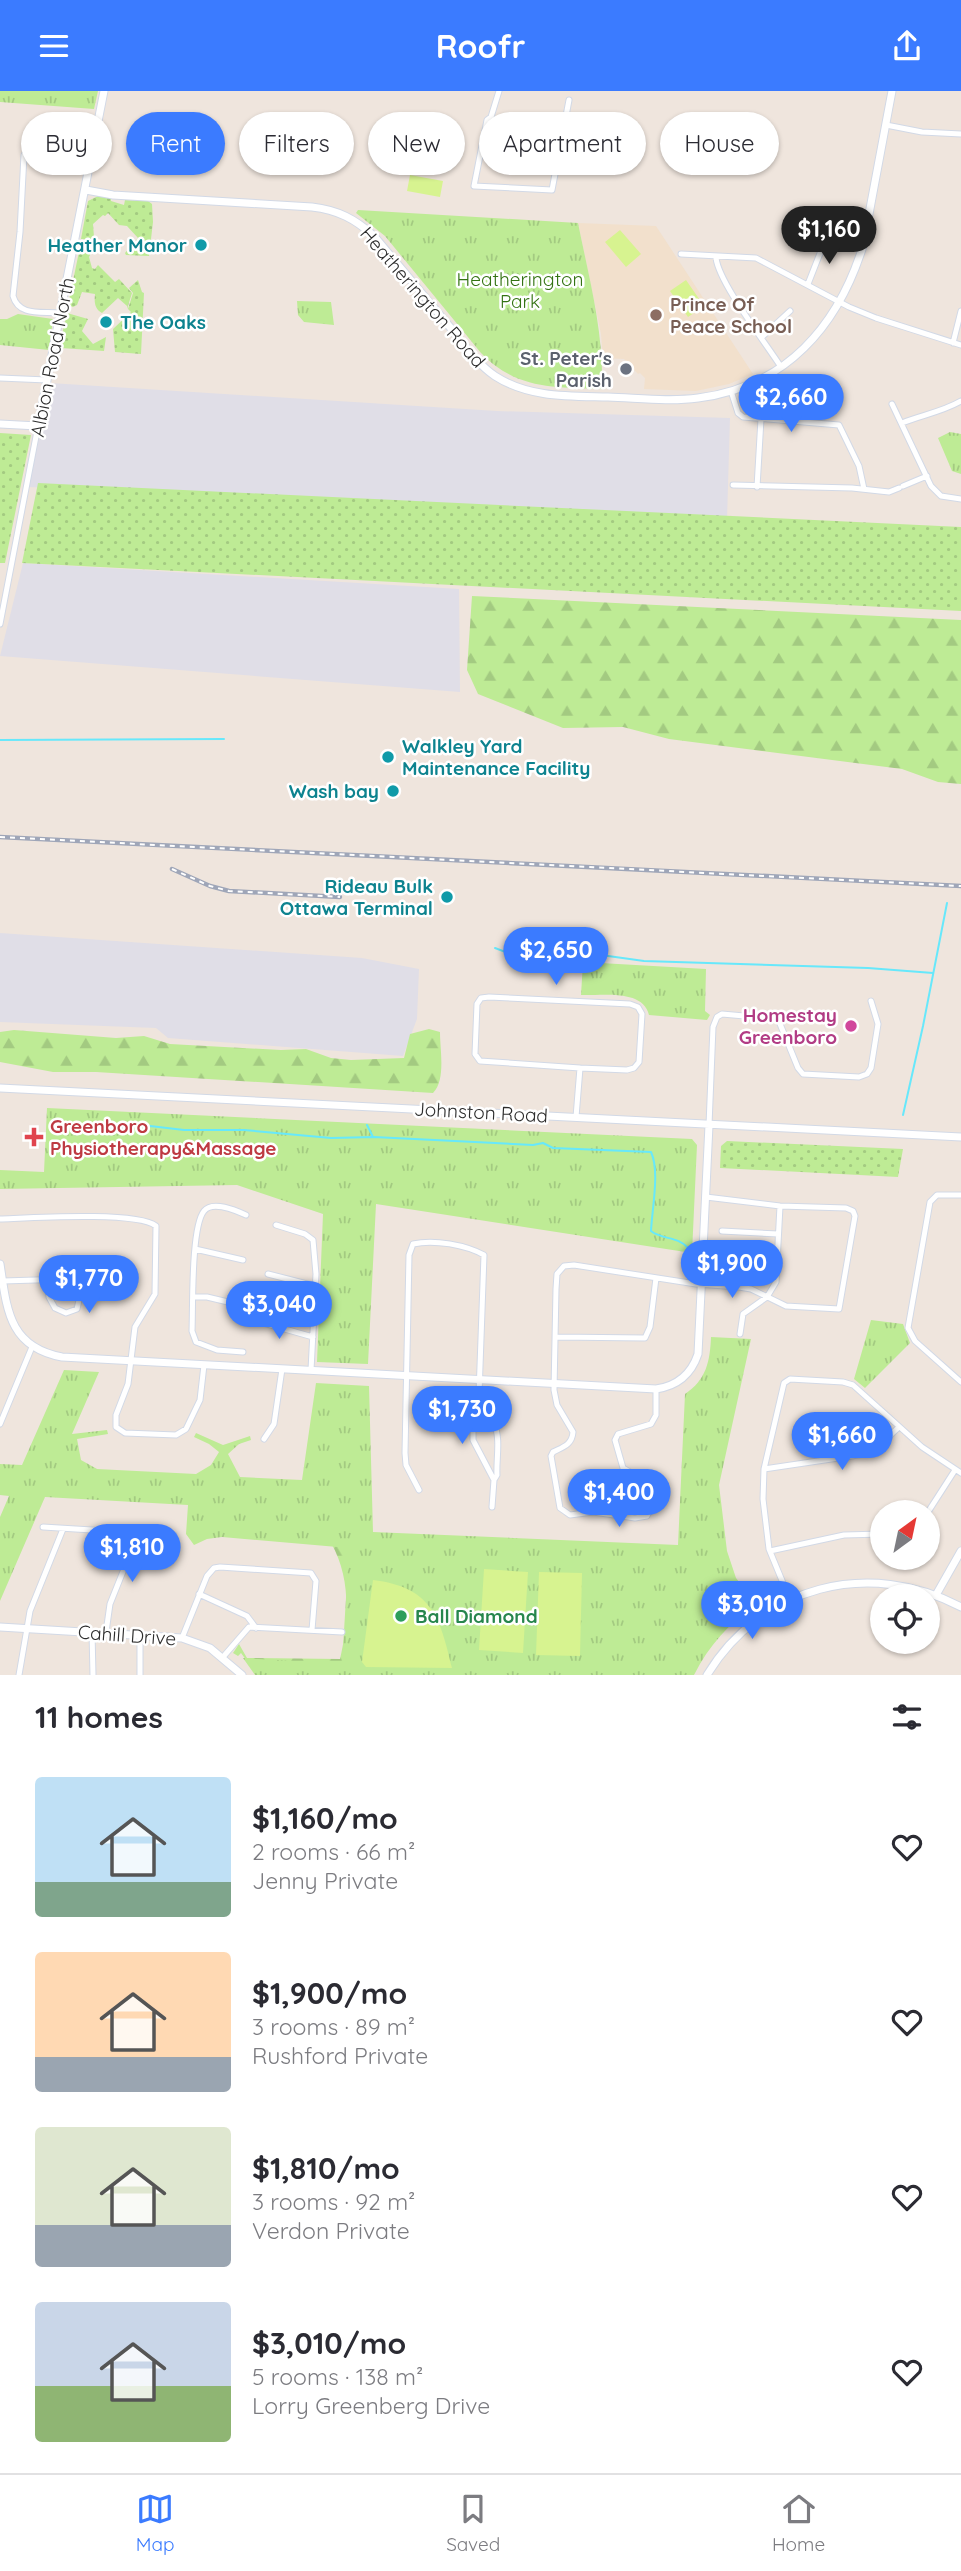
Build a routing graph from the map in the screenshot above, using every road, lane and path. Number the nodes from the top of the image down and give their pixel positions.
1 (104, 91) edge
2 (499, 91) edge
3 (892, 91) edge
4 (569, 100) dead end
5 (100, 112) edge
6 (886, 125) junction
7 (961, 134) edge
8 (23, 175) edge
9 (88, 175) edge
10 (86, 190) junction
11 (826, 238) dead end
12 (681, 254) dead end
13 (716, 258) junction
14 (808, 284) junction
15 (840, 302) junction
16 (790, 311) dead end
17 (961, 311) edge
18 (60, 313) junction
19 (762, 337) junction
20 (953, 343) junction
21 (961, 345) edge
22 (781, 367) junction
23 (0, 378) edge
24 (47, 380) junction
25 (731, 391) junction
26 (961, 401) edge
27 (892, 404) dead end
28 (761, 419) junction
29 (902, 423) junction
30 (0, 424) edge
31 (38, 426) junction
32 (927, 476) junction
33 (733, 485) dead end
34 (757, 487) junction
35 (864, 489) junction
36 (961, 499) edge
37 (0, 624) edge
38 (871, 1001) dead end
39 (580, 1068) junction
40 (0, 1088) edge
41 (576, 1117) junction
42 (709, 1125) junction
43 (961, 1137) edge
44 (961, 1195) edge
45 (706, 1197) junction
46 (780, 1206) junction
47 (246, 1215) dead end
48 (0, 1219) edge
49 (276, 1225) dead end
50 (722, 1231) dead end
51 (778, 1234) junction
52 (195, 1249) junction
53 (243, 1260) dead end
54 (0, 1264) edge
55 (268, 1273) dead end
56 (1, 1276) edge
57 (656, 1278) junction
58 (48, 1280) junction
59 (701, 1284) junction
60 (315, 1286) junction
61 (194, 1297) junction
62 (768, 1297) junction
63 (252, 1301) dead end
64 (253, 1320) dead end
65 (740, 1334) dead end
66 (313, 1337) junction
67 (556, 1337) junction
68 (32, 1347) junction
69 (217, 1350) junction
70 (243, 1352) dead end
71 (131, 1360) junction
72 (204, 1365) junction
73 (215, 1366) junction
74 (282, 1369) junction
75 (311, 1370) junction
76 (407, 1376) junction
77 (479, 1379) junction
78 (960, 1380) edge
79 (554, 1383) junction
80 (656, 1389) junction
81 (483, 1409) junction
82 (0, 1424) edge
83 (899, 1427) junction
84 (264, 1439) dead end
85 (764, 1469) junction
86 (958, 1472) edge
87 (494, 1480) junction
88 (419, 1490) dead end
89 (937, 1500) edge
90 (492, 1507) dead end
91 (43, 1527) dead end
92 (63, 1529) junction
93 (133, 1532) junction
94 (870, 1534) edge
95 (174, 1535) dead end
96 (770, 1551) junction
97 (961, 1551) edge
98 (885, 1584) edge
99 (940, 1588) edge
100 (199, 1594) junction
101 (940, 1597) edge
102 (790, 1600) junction
103 (961, 1607) edge
104 (0, 1627) edge
105 (256, 1627) junction
106 (27, 1629) junction
107 (312, 1630) junction
108 (92, 1632) junction
109 (106, 1632) junction
110 (342, 1632) dead end
111 (140, 1635) junction
112 (182, 1638) junction
113 (223, 1657) junction
114 (19, 1675) edge
115 (93, 1675) edge
116 (140, 1675) edge
117 (242, 1675) edge
118 (707, 1675) edge

1 - 5 street, Albion Road North
2 - 4 street
3 - 6 street, Heatherington Road
6 - 7 street
6 - 15 street, Heatherington Road
8 - 18 street
9 - 10 street, Albion Road North
10 - 18 street, Albion Road North
10 - 25 street, Heatherington Road
11 - 14 street
12 - 13 street
13 - 14 street
13 - 19 street
14 - 15 street
15 - 20 street
15 - 22 street, Heatherington Road
16 - 19 street
17 - 20 street
18 - 24 street, Albion Road North
19 - 22 street
20 - 21 street
22 - 25 street, Heatherington Road
23 - 24 street
24 - 31 street, Albion Road North
25 - 28 street
26 - 29 street
27 - 29 street
28 - 34 street
28 - 35 street
29 - 32 street
30 - 31 street
31 - 37 street, Albion Road North
32 - 35 street
32 - 36 street
33 - 34 street
34 - 35 street
38 - 42 street
39 - 39 street
39 - 41 street
40 - 41 street, Johnston Road
41 - 42 street, Johnston Road
42 - 43 street, Johnston Road
42 - 45 street
44 - 78 street
45 - 46 street
45 - 59 street
46 - 51 street
46 - 62 street
47 - 52 street
48 - 71 street
49 - 60 street
50 - 51 street
51 - 62 street
52 - 53 street
52 - 61 street
54 - 56 street
55 - 60 street
56 - 58 street
56 - 68 street
57 - 59 street
57 - 67 street
57 - 67 street
58 - 58 street
59 - 62 street
59 - 80 street
60 - 66 street
61 - 63 street
61 - 69 street
62 - 65 street
64 - 66 street
66 - 75 street
67 - 79 street
68 - 71 street
68 - 82 street
69 - 70 street
69 - 73 street
71 - 72 street
71 - 72 street
72 - 73 street
73 - 74 street
74 - 75 street
74 - 84 street
75 - 76 street
76 - 77 street
76 - 77 street
76 - 88 street
77 - 79 street
77 - 81 street
79 - 80 street
79 - 80 street
81 - 87 street
81 - 87 street
83 - 85 street
83 - 85 street
83 - 86 street
85 - 96 street
86 - 89 street
87 - 90 street
91 - 92 street
92 - 93 street
92 - 106 street
93 - 95 street
93 - 109 street
94 - 96 street
96 - 102 street
97 - 99 street
98 - 102 street
100 - 105 street
100 - 107 street
100 - 112 street
101 - 103 street
102 - 118 street
104 - 106 street, Cahill Drive
105 - 107 street
105 - 113 street
106 - 108 street, Cahill Drive
106 - 114 street
107 - 110 street
108 - 109 street, Cahill Drive
108 - 115 street
109 - 111 street, Cahill Drive
111 - 112 street, Cahill Drive
111 - 116 street
112 - 113 street, Cahill Drive
113 - 117 street, Cahill Drive

